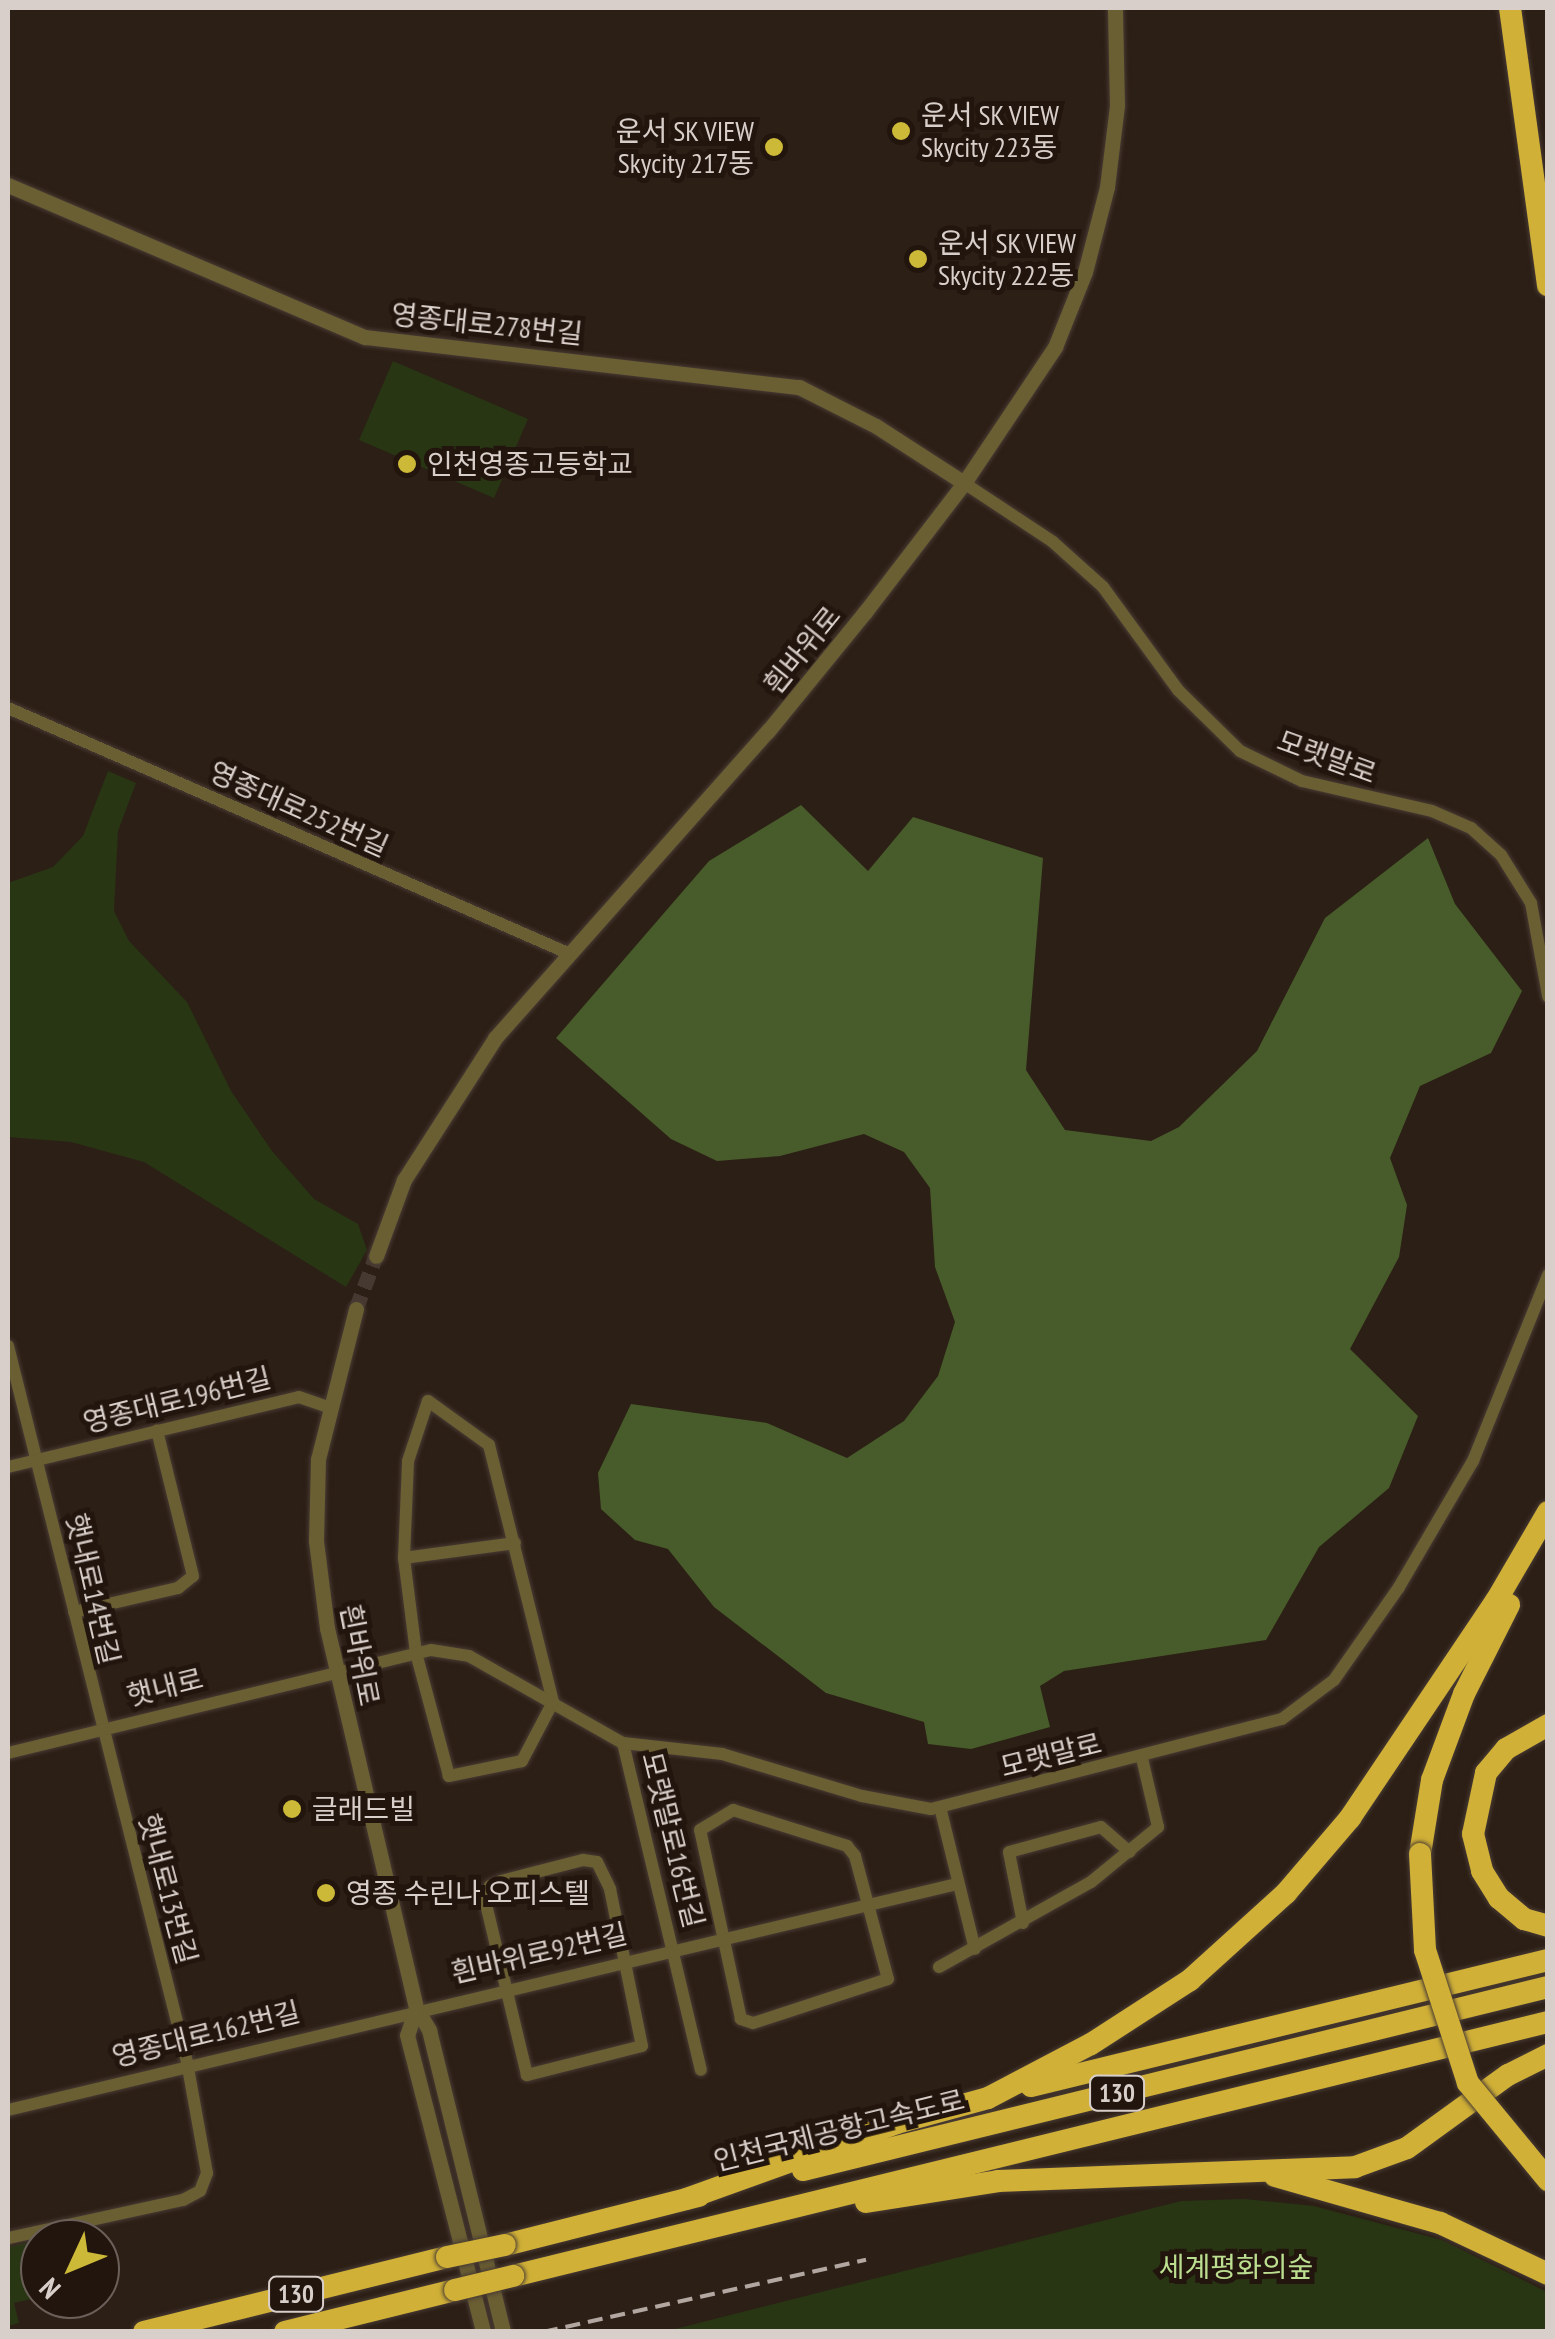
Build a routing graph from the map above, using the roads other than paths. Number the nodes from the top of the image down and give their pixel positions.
1 (1115, 8) edge
2 (1510, 8) edge
3 (8, 185) edge
4 (1548, 286) edge
5 (964, 484) junction
6 (8, 708) edge
7 (570, 954) junction
8 (1548, 996) edge
9 (376, 1256) tunnel mouth
10 (1548, 1275) edge
11 (356, 1309) tunnel mouth
12 (8, 1346) edge
13 (328, 1406) junction
14 (157, 1430) junction
15 (37, 1460) junction
16 (8, 1467) edge
17 (1548, 1512) edge
18 (1548, 1531) edge
19 (515, 1543) junction
20 (404, 1558) junction
21 (74, 1612) junction
22 (416, 1653) junction
23 (335, 1670) junction
24 (553, 1702) junction
25 (1548, 1724) edge
26 (100, 1729) junction
27 (623, 1743) junction
28 (8, 1753) edge
29 (1142, 1758) junction
30 (940, 1806) junction
31 (1130, 1852) junction
32 (957, 1884) junction
33 (870, 1904) junction
34 (1023, 1924) junction
35 (1548, 1926) edge
36 (724, 1936) junction
37 (674, 1949) junction
38 (975, 1950) junction
39 (624, 1958) junction
40 (1548, 1960) edge
41 (939, 1967) dead end
42 (1548, 1987) edge
43 (504, 1988) junction
44 (416, 2008) junction
45 (1548, 2022) edge
46 (1548, 2054) edge
47 (187, 2062) junction
48 (702, 2070) dead end
49 (988, 2098) junction
50 (8, 2110) edge
51 (1257, 2171) junction
52 (1548, 2180) edge
53 (686, 2199) junction
54 (801, 2206) junction
55 (8, 2238) edge
56 (1548, 2274) edge
57 (144, 2332) edge
58 (285, 2332) edge
59 (483, 2332) edge
60 (504, 2332) edge

1 - 5 street, 흰바위로
2 - 4 highway
3 - 5 street, 영종대로278번길
5 - 7 street, 흰바위로
5 - 8 street, 모랫말로
6 - 7 street, 영종대로252번길
7 - 9 street, 흰바위로
10 - 29 street, 모랫말로
11 - 13 street, 흰바위로
12 - 15 street
13 - 14 street, 영종대로196번길
13 - 23 street, 흰바위로
14 - 15 street, 영종대로196번길
14 - 21 street
15 - 16 street, 영종대로196번길
15 - 21 street, 햇내로14번길
17 - 49 highway
18 - 52 highway, bridge
19 - 20 street
19 - 20 street
19 - 24 street
20 - 22 street
21 - 26 street, 햇내로14번길
22 - 23 street, 모랫말로
22 - 24 street, 모랫말로
22 - 24 street
23 - 26 street, 햇내로
23 - 44 street, 흰바위로
24 - 27 street, 모랫말로
25 - 35 highway
26 - 28 street, 햇내로
26 - 47 street, 햇내로13번길
27 - 30 street, 모랫말로
27 - 37 street, 모랫말로16번길
29 - 30 street, 모랫말로
29 - 31 street
30 - 32 street
31 - 34 street
31 - 34 street
32 - 33 street, 모랫말로16번길
32 - 38 street
33 - 36 street, 모랫말로16번길
33 - 36 street, 모랫말로16번길
33 - 36 street, 모랫말로16번길
34 - 38 street
36 - 37 street, 모랫말로16번길
37 - 39 street, 흰바위로92번길
37 - 48 street, 모랫말로16번길
38 - 41 street
39 - 43 street, 흰바위로92번길
39 - 43 street
39 - 43 street
40 - 49 highway
42 - 53 highway, 인천국제공항고속도로 / 130
43 - 44 street, 흰바위로92번길
44 - 47 street, 영종대로162번길
44 - 59 street, 흰바위로
44 - 60 street, 흰바위로
45 - 54 highway, 130
46 - 51 highway
47 - 50 street, 영종대로162번길
47 - 55 street, 햇내로13번길
49 - 53 highway
51 - 54 highway
51 - 56 highway
53 - 57 highway, 인천국제공항고속도로 / 130, bridge
54 - 58 highway, 130, bridge

